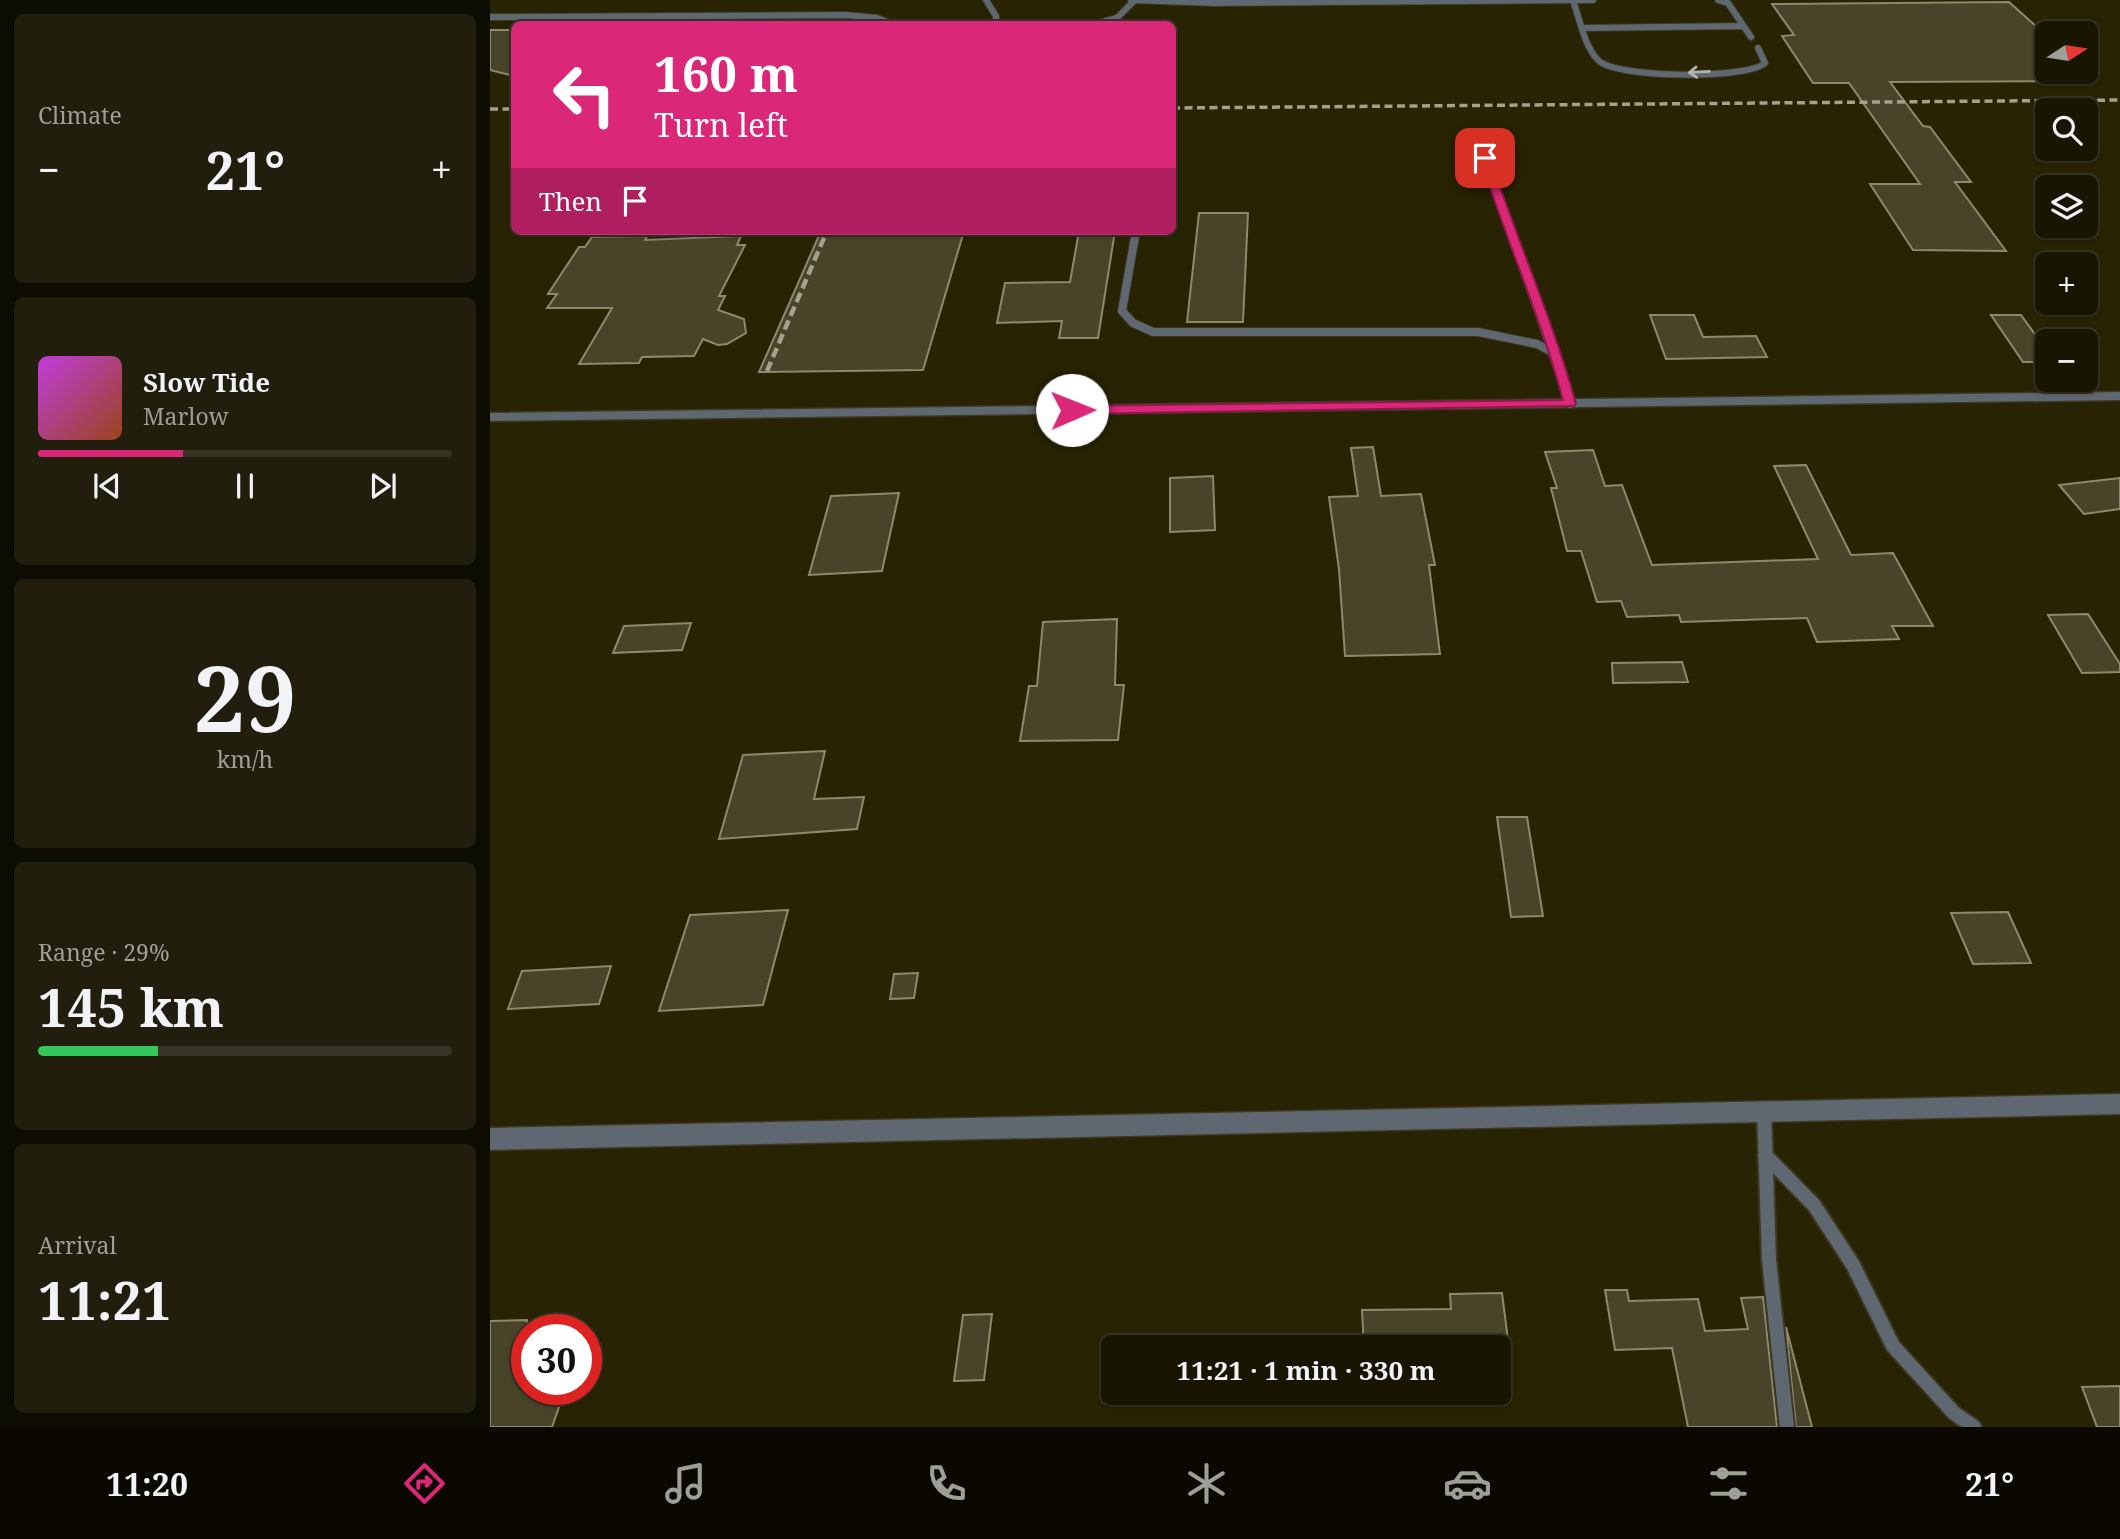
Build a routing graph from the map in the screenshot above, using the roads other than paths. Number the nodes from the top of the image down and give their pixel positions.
1 (986, 0) edge
2 (1133, 0) edge
3 (1593, 0) edge
4 (1718, 0) edge
5 (1573, 1) edge
6 (490, 17) edge
7 (884, 21) edge
8 (996, 21) edge
9 (1106, 21) edge
10 (1743, 26) junction
11 (1583, 28) junction
12 (1751, 37) dead end
13 (1758, 48) dead end
14 (1485, 158) dead end
15 (1135, 235) edge
16 (1556, 354) junction
17 (2120, 396) edge
18 (1570, 404) junction
19 (490, 417) edge
20 (2120, 1104) edge
21 (1764, 1110) junction
22 (490, 1139) edge
23 (1765, 1155) junction
24 (1787, 1427) edge
25 (1975, 1427) edge

1 - 8 lane
2 - 5 lane
2 - 9 lane
3 - 5 lane
4 - 10 lane
5 - 11 lane
6 - 7 lane
10 - 11 lane
10 - 12 lane
13 -> 11 lane
14 - 16 lane
15 - 16 lane
16 - 18 lane
17 - 18 street
18 - 19 street
20 - 21 street
21 - 22 street
21 - 23 lane
23 - 24 lane
23 - 25 lane

